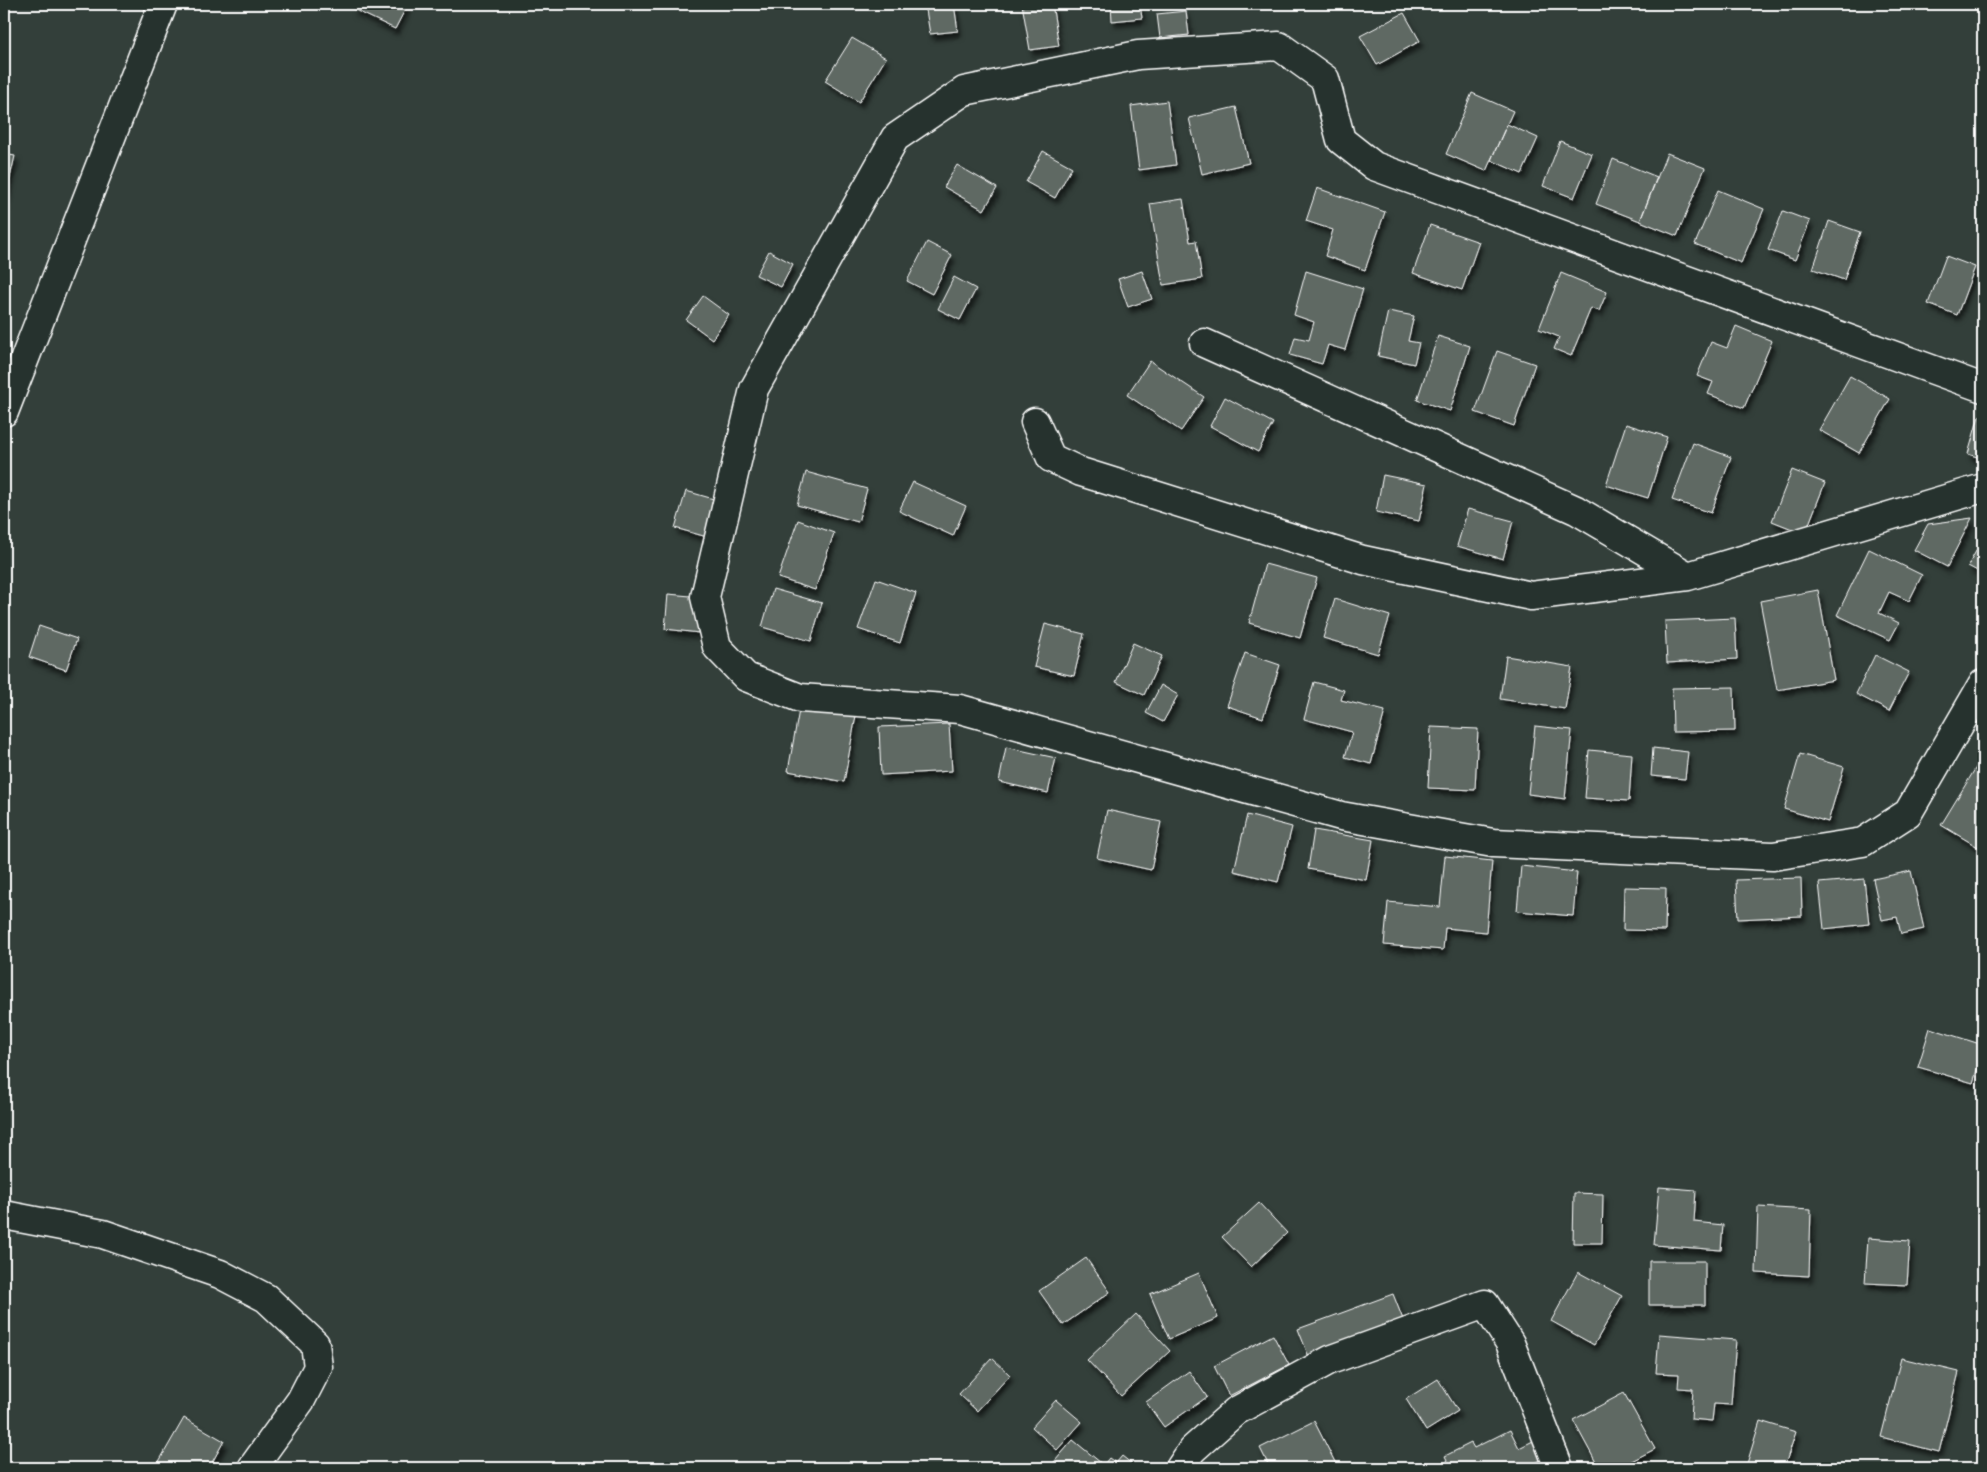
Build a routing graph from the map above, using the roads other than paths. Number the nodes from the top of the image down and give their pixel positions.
1 (163, 4) edge
2 (1204, 343) dead end
3 (1983, 388) edge
4 (4, 412) edge
5 (1035, 422) dead end
6 (1983, 488) edge
7 (1688, 576) junction
8 (1983, 684) edge
9 (4, 1215) edge
10 (252, 1468) edge
11 (1180, 1468) edge
12 (1559, 1468) edge

1 - 4 street
2 - 7 street
3 - 8 street
5 - 7 street
6 - 7 street
9 - 10 street
11 - 12 street

